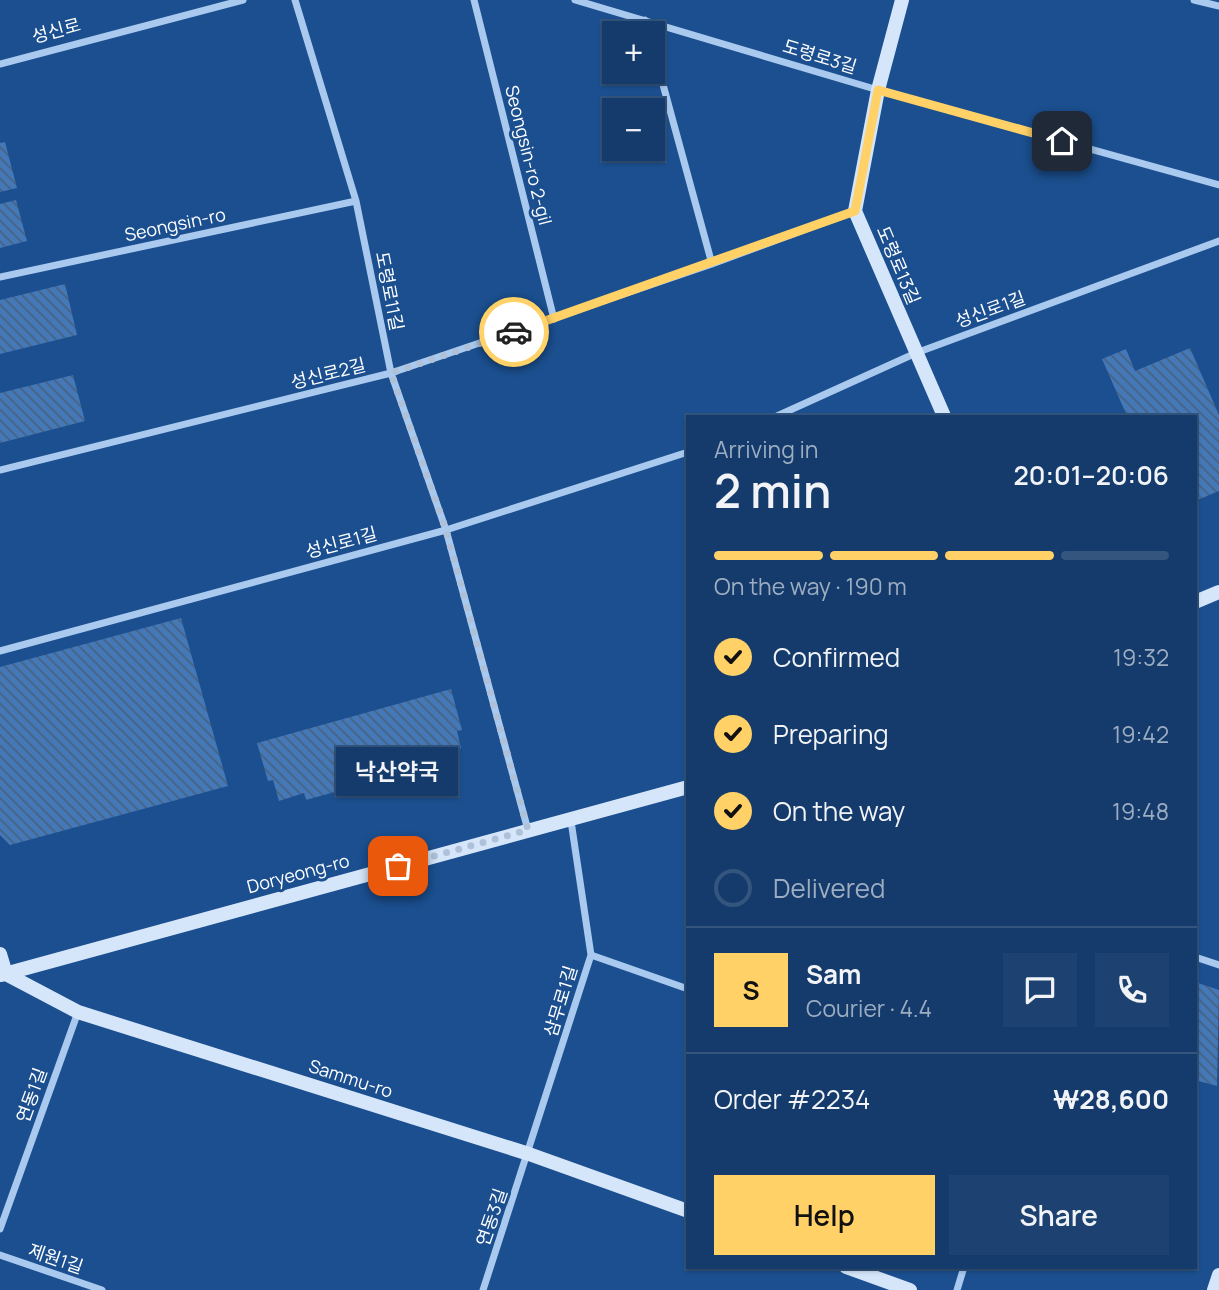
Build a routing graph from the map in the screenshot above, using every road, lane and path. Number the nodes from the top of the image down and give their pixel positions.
1 (243, 0) edge
2 (295, 0) edge
3 (474, 0) edge
4 (575, 0) edge
5 (902, 0) edge
6 (1194, 0) edge
7 (1219, 6) edge
8 (645, 20) joint
9 (0, 64) edge
10 (663, 84) edge
11 (878, 90) junction
12 (1219, 185) edge
13 (356, 201) junction
14 (855, 211) junction
15 (1219, 242) edge
16 (712, 264) junction
17 (0, 277) edge
18 (554, 319) junction
19 (916, 353) junction
20 (391, 373) junction
21 (779, 415) edge
22 (944, 415) edge
23 (686, 453) edge
24 (0, 470) edge
25 (446, 530) junction
26 (1219, 592) edge
27 (1197, 601) edge
28 (0, 651) edge
29 (686, 788) edge
30 (571, 821) junction
31 (528, 830) junction
32 (0, 954) edge
33 (591, 955) junction
34 (1197, 958) edge
35 (1219, 965) edge
36 (3, 975) edge
37 (686, 988) edge
38 (78, 1012) junction
39 (529, 1154) junction
40 (686, 1210) edge
41 (0, 1229) edge
42 (0, 1255) edge
43 (852, 1269) edge
44 (963, 1269) edge
45 (1219, 1275) edge
46 (102, 1290) edge
47 (483, 1290) edge
48 (911, 1290) edge
49 (957, 1290) edge
50 (1214, 1290) edge

1 - 9 street, 성신로
2 - 13 street, 도령로11길
3 - 18 street, Seongsin-ro 2-gil
4 - 8 street, 도령로3길
5 - 11 main road
6 - 7 street
8 - 11 street, 도령로3길
10 - 16 street
11 - 12 street, 도령로3길
11 - 14 main road
13 - 17 street, Seongsin-ro
13 - 20 street, 도령로11길
14 - 16 street, 성신로2길
14 - 19 main road, 도령로13길
15 - 19 street, 성신로1길
16 - 18 street, 성신로2길
18 - 20 street, 성신로2길
19 - 21 street, 성신로1길
19 - 22 main road, 도령로13길
20 - 24 street, 성신로2길
20 - 25 street, 도령로11길
23 - 25 street, 성신로1길
25 - 28 street, 성신로1길
25 - 31 street, 도령로11길
26 - 27 main road
29 - 30 main road, Doryeong-ro
30 - 31 main road, Doryeong-ro
30 - 33 street
31 - 36 main road, Doryeong-ro
32 - 36 main road
33 - 37 street, 삼무로1길
33 - 39 street, 삼무로1길
34 - 35 street
36 - 38 main road, Sammu-ro
38 - 39 main road, Sammu-ro
38 - 41 street, 연동1길
39 - 40 main road, Sammu-ro
39 - 47 street, 연동3길
42 - 46 street, 제원1길
43 - 48 main road
44 - 49 street
45 - 50 main road

